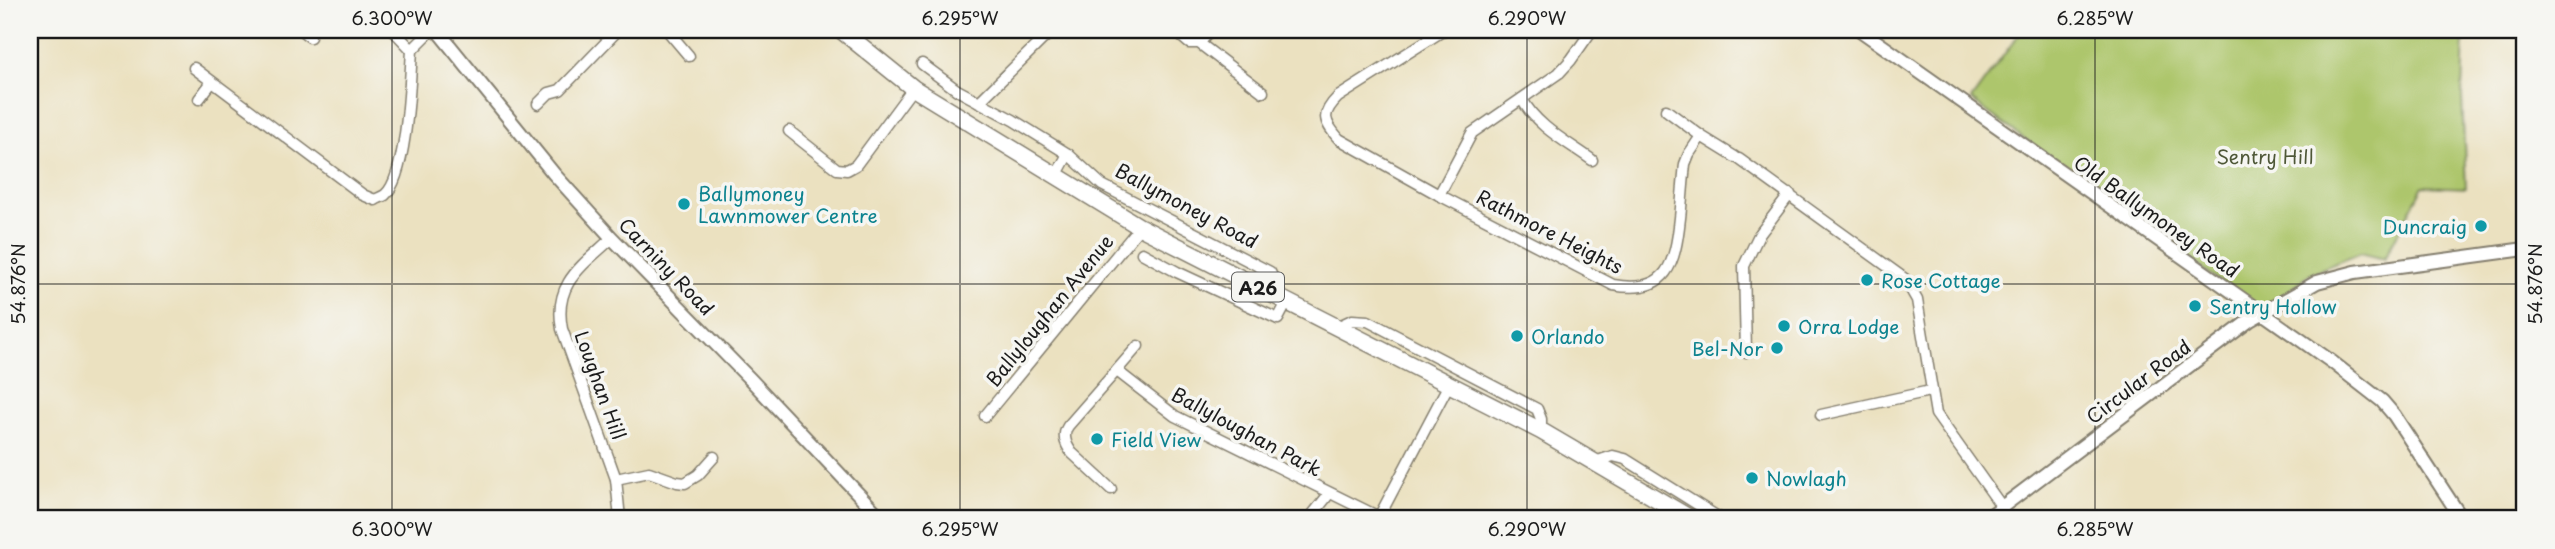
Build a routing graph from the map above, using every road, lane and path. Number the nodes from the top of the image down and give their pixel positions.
1 (301, 30) edge
2 (394, 30) edge
3 (618, 30) edge
4 (667, 30) edge
5 (841, 30) edge
6 (1052, 30) edge
7 (1174, 30) edge
8 (1211, 30) edge
9 (1444, 30) edge
10 (1592, 30) edge
11 (1860, 30) edge
12 (440, 31) edge
13 (310, 37) dead end
14 (1199, 43) junction
15 (412, 50) junction
16 (689, 56) dead end
17 (922, 64) dead end
18 (194, 68) dead end
19 (212, 82) junction
20 (913, 88) junction
21 (1263, 92) dead end
22 (199, 99) dead end
23 (1522, 99) junction
24 (979, 102) junction
25 (538, 104) dead end
26 (1666, 110) dead end
27 (789, 131) dead end
28 (1701, 136) junction
29 (1068, 154) junction
30 (1592, 160) dead end
31 (1056, 176) junction
32 (1790, 194) junction
33 (1439, 195) junction
34 (1140, 227) junction
35 (612, 238) junction
36 (2525, 249) edge
37 (1142, 253) dead end
38 (1281, 299) junction
39 (2263, 313) junction
40 (1336, 327) junction
41 (1138, 346) dead end
42 (1746, 352) dead end
43 (1117, 371) junction
44 (1450, 384) junction
45 (1930, 391) junction
46 (1821, 415) dead end
47 (985, 416) dead end
48 (1541, 431) junction
49 (714, 457) dead end
50 (1595, 462) junction
51 (616, 480) junction
52 (1111, 489) dead end
53 (1329, 494) junction
54 (2002, 507) junction
55 (1381, 518) edge
56 (620, 519) edge
57 (881, 519) edge
58 (1309, 519) edge
59 (1691, 519) edge
60 (1721, 519) edge
61 (1986, 519) edge
62 (2462, 519) edge

1 - 13 street
2 - 15 street
3 - 25 street
4 - 16 street
5 - 20 main road, Ballymoney Road / A26
6 - 24 street
7 - 14 street
8 - 14 street
9 - 33 street, Rathmore Heights
10 - 23 street
11 - 39 street, Old Ballymoney Road
12 - 15 street
12 - 35 street, Carniny Road
14 - 21 street
15 - 19 street
17 - 24 street, Ballymoney Road
18 - 19 street
19 - 22 street
20 - 27 street
20 - 31 main road, Ballymoney Road / A26
23 - 30 street
23 - 33 street
24 - 29 street, Ballymoney Road
26 - 28 street
28 - 32 street
28 - 33 street, Rathmore Heights
29 - 31 street
29 - 38 street, Ballymoney Road
31 - 34 main road, Ballymoney Road / A26
32 - 42 street
32 - 45 street
34 - 38 main road, Ballymoney Road / A26
34 - 47 street, Ballyloughan Avenue
35 - 51 street, Loughan Hill
35 - 57 street, Carniny Road
36 - 39 street, Circular Road
37 - 38 street
38 - 40 main road, Ballymoney Road / A26
39 - 54 street, Circular Road
39 - 62 street, Old Ballymoney Road
40 - 44 main road, Ballymoney Road / A26
40 - 48 street
41 - 43 street
43 - 52 street
43 - 53 street, Ballyloughan Park
44 - 48 main road, Ballymoney Road / A26
44 - 55 street, Ballyloughan Park
45 - 46 street
45 - 54 street
48 - 50 main road, Ballymoney Road / A26
49 - 51 street
50 - 59 main road, Ballymoney Road / A26
50 - 60 street
51 - 56 street, Loughan Hill
53 - 55 street, Ballyloughan Park
53 - 58 street, Ballyloughan Park
54 - 61 street, Circular Road

